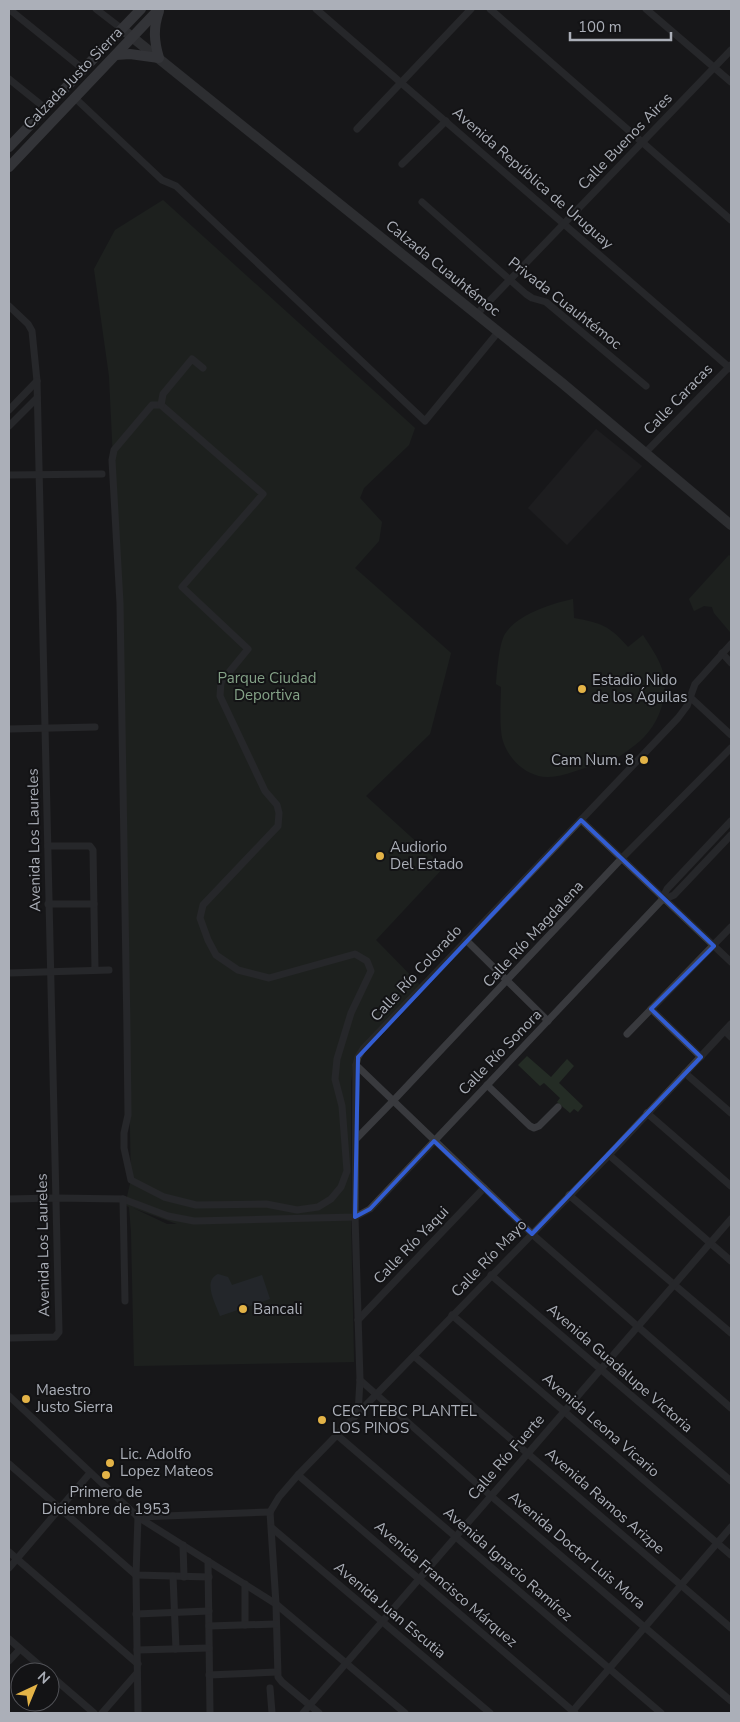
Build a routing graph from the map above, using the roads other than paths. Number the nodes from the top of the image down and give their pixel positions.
1 (9, 9) edge
2 (96, 9) edge
3 (141, 9) edge
4 (160, 9) edge
5 (316, 9) edge
6 (471, 9) edge
7 (490, 9) edge
8 (646, 9) edge
9 (122, 29) junction
10 (133, 37) junction
11 (731, 50) edge
12 (116, 55) junction
13 (159, 58) junction
14 (715, 68) junction
15 (83, 69) junction
16 (9, 79) edge
17 (401, 82) junction
18 (731, 82) edge
19 (75, 98) junction
20 (45, 108) junction
21 (446, 121) junction
22 (357, 129) dead end
23 (642, 143) junction
24 (9, 146) edge
25 (402, 164) dead end
26 (9, 167) edge
27 (422, 202) dead end
28 (731, 220) edge
29 (565, 224) junction
30 (510, 280) junction
31 (9, 306) edge
32 (476, 315) junction
33 (499, 332) junction
34 (730, 367) edge
35 (203, 368) dead end
36 (38, 381) junction
37 (646, 386) dead end
38 (37, 398) junction
39 (161, 405) junction
40 (9, 410) edge
41 (9, 426) edge
42 (645, 453) junction
43 (102, 474) dead end
44 (9, 475) edge
45 (39, 475) junction
46 (731, 525) edge
47 (731, 644) edge
48 (722, 654) junction
49 (731, 663) edge
50 (690, 697) junction
51 (95, 727) dead end
52 (9, 729) edge
53 (45, 729) junction
54 (731, 736) edge
55 (731, 748) edge
56 (581, 820) junction
57 (731, 821) edge
58 (731, 835) edge
59 (48, 846) junction
60 (622, 858) junction
61 (663, 899) junction
62 (48, 904) junction
63 (94, 904) junction
64 (731, 928) edge
65 (466, 940) junction
66 (714, 946) junction
67 (731, 962) edge
68 (95, 970) junction
69 (109, 970) dead end
70 (9, 972) edge
71 (50, 972) junction
72 (508, 981) junction
73 (651, 1009) junction
74 (548, 1021) junction
75 (731, 1024) edge
76 (725, 1031) junction
77 (627, 1034) dead end
78 (731, 1037) edge
79 (701, 1057) junction
80 (356, 1065) junction
81 (685, 1073) junction
82 (487, 1085) junction
83 (393, 1101) junction
84 (558, 1107) dead end
85 (648, 1113) junction
86 (731, 1113) edge
87 (356, 1139) junction
88 (434, 1141) junction
89 (609, 1155) junction
90 (731, 1186) edge
91 (484, 1188) junction
92 (569, 1195) junction
93 (56, 1198) junction
94 (9, 1199) edge
95 (123, 1199) junction
96 (355, 1217) junction
97 (731, 1219) edge
98 (532, 1234) junction
99 (711, 1244) junction
100 (731, 1261) edge
101 (492, 1275) junction
102 (674, 1285) junction
103 (125, 1301) dead end
104 (452, 1315) junction
105 (358, 1320) junction
106 (637, 1326) junction
107 (731, 1333) edge
108 (9, 1338) edge
109 (414, 1356) junction
110 (600, 1368) junction
111 (360, 1380) junction
112 (376, 1395) junction
113 (9, 1396) edge
114 (731, 1408) edge
115 (564, 1410) junction
116 (358, 1414) junction
117 (337, 1435) junction
118 (528, 1452) junction
119 (9, 1464) edge
120 (90, 1473) junction
121 (298, 1475) junction
122 (731, 1481) edge
123 (491, 1496) junction
124 (60, 1509) junction
125 (270, 1512) junction
126 (138, 1517) junction
127 (731, 1527) edge
128 (272, 1528) junction
129 (455, 1538) junction
130 (717, 1543) junction
131 (183, 1545) junction
132 (9, 1552) edge
133 (731, 1555) edge
134 (17, 1559) junction
135 (208, 1561) junction
136 (9, 1568) edge
137 (136, 1576) junction
138 (173, 1576) junction
139 (184, 1577) junction
140 (209, 1577) junction
141 (420, 1579) junction
142 (245, 1584) junction
143 (681, 1585) junction
144 (276, 1604) junction
145 (209, 1611) junction
146 (174, 1612) junction
147 (136, 1614) junction
148 (383, 1621) junction
149 (276, 1624) junction
150 (245, 1625) junction
151 (209, 1626) junction
152 (645, 1626) junction
153 (731, 1628) edge
154 (9, 1639) edge
155 (20, 1648) junction
156 (209, 1648) junction
157 (176, 1649) junction
158 (137, 1650) junction
159 (9, 1662) edge
160 (36, 1662) edge
161 (346, 1663) junction
162 (138, 1664) junction
163 (609, 1669) junction
164 (137, 1673) junction
165 (209, 1674) junction
166 (277, 1674) junction
167 (60, 1684) edge
168 (270, 1688) dead end
169 (731, 1701) edge
170 (310, 1705) junction
171 (94, 1713) edge
172 (102, 1713) edge
173 (138, 1713) edge
174 (210, 1713) edge
175 (272, 1713) edge
176 (303, 1713) edge
177 (319, 1713) edge
178 (405, 1713) edge
179 (490, 1713) edge
180 (573, 1713) edge
181 (661, 1713) edge

1 - 15 street
2 - 9 street
3 - 9 main road, Calzada Justo Sierra
4 - 10 main road, Calzada Justo Sierra
4 - 13 main road
5 - 17 street, Avenida República de Uruguay
6 - 17 street
7 - 23 street
8 - 14 street
9 - 10 main road, Calzada Cuauhtémoc
9 - 15 main road, Calzada Justo Sierra
10 - 12 main road, Calzada Justo Sierra
10 - 13 main road, Calzada Cuauhtémoc
11 - 14 street, Calle Buenos Aires
12 - 13 main road
12 - 19 main road, Calzada Justo Sierra
13 - 32 main road, Calzada Cuauhtémoc
14 - 18 street
14 - 23 street, Calle Buenos Aires
15 - 20 main road, Calzada Justo Sierra
16 - 20 street
17 - 21 street, Avenida República de Uruguay
17 - 22 street
19 - 26 main road, Calzada Justo Sierra
19 - 33 street
20 - 24 main road, Calzada Justo Sierra
21 - 25 street
21 - 29 street, Avenida República de Uruguay
23 - 28 street
23 - 29 street, Calle Buenos Aires
27 - 30 street, Privada Cuauhtémoc
29 - 30 street, Calle Buenos Aires
29 - 34 street, Avenida República de Uruguay
30 - 32 street, Calle Buenos Aires
30 - 37 street, Privada Cuauhtémoc
31 - 36 street, Avenida Los Laureles
32 - 33 main road, Calzada Cuauhtémoc
33 - 42 main road, Calzada Cuauhtémoc
34 - 42 street, Calle Caracas
35 - 39 street
36 - 38 street, Avenida Los Laureles
36 - 40 street
38 - 41 street
38 - 45 street, Avenida Los Laureles
39 - 39 street
42 - 46 main road, Calzada Cuauhtémoc
43 - 45 street
44 - 45 street
45 - 53 street, Avenida Los Laureles
47 - 48 street, Calle Río Colorado
48 - 49 street
48 - 50 street, Calle Río Colorado
50 - 54 street
50 - 56 street, Calle Río Colorado
51 - 53 street
52 - 53 street
53 - 59 street, Avenida Los Laureles
55 - 60 street, Calle Río Magdalena
56 - 60 street
56 - 65 street, Calle Río Colorado
57 - 61 street, Calle Río Sonora
58 - 61 street, Calle Río Sonora
59 - 62 street, Avenida Los Laureles
59 - 63 street
60 - 61 street
60 - 72 street, Calle Río Magdalena
61 - 66 street
61 - 74 street, Calle Río Sonora
62 - 63 street
62 - 71 street, Avenida Los Laureles
63 - 68 street
64 - 66 street
65 - 72 street
65 - 80 street, Calle Río Colorado
66 - 67 street
66 - 73 street
68 - 69 street
68 - 71 street
70 - 71 street
71 - 93 street, Avenida Los Laureles
72 - 74 street
72 - 83 street, Calle Río Magdalena
73 - 77 street
73 - 79 street
74 - 82 street, Calle Río Sonora
75 - 76 street, Calle Río Mayo
76 - 78 street
76 - 79 street, Calle Río Mayo
79 - 81 street, Calle Río Mayo
80 - 83 street
80 - 87 street, Calle Río Colorado
81 - 85 street, Calle Río Mayo
81 - 86 street
82 - 84 street
82 - 88 street, Calle Río Sonora
83 - 87 street, Calle Río Magdalena
83 - 88 street
85 - 89 street, Calle Río Mayo
85 - 90 street
87 - 96 street, Calle Río Colorado
88 - 91 street
88 - 96 street, Calle Río Sonora
89 - 92 street, Calle Río Mayo
89 - 99 street
91 - 98 street
91 - 105 street, Calle Río Yaqui
92 - 98 street, Calle Río Mayo
92 - 102 street
93 - 94 street
93 - 95 street
93 - 108 street, Avenida Los Laureles
95 - 96 street
95 - 103 street
96 - 105 street, Calle Río Colorado
97 - 99 street, Calle Río Fuerte
98 - 101 street, Calle Río Mayo
98 - 106 street
99 - 100 street
99 - 102 street, Calle Río Fuerte
101 - 104 street, Calle Río Mayo
101 - 110 street, Avenida Guadalupe Victoria
102 - 106 street, Calle Río Fuerte
102 - 107 street
104 - 109 street, Calle Río Mayo
104 - 115 street, Avenida Leona Vicario
105 - 111 street, Calle Río Colorado
106 - 110 street, Calle Río Fuerte
106 - 114 street
109 - 112 street, Calle Río Mayo
109 - 118 street, Avenida Ramos Arizpe
110 - 115 street, Calle Río Fuerte
110 - 122 street, Avenida Guadalupe Victoria
111 - 112 street, Avenida Doctor Luis Mora
111 - 116 street, Calle Río Colorado
112 - 116 street, Calle Río Mayo
112 - 123 street, Avenida Doctor Luis Mora
113 - 120 street
115 - 118 street, Calle Río Fuerte
115 - 130 street, Avenida Leona Vicario
116 - 117 street, Calle Río Mayo
117 - 121 street, Calle Río Mayo
117 - 129 street, Avenida Ignacio Ramírez
118 - 123 street, Calle Río Fuerte
118 - 143 street, Avenida Ramos Arizpe
119 - 124 street
120 - 124 street
120 - 126 street
121 - 125 street, Calle Río Mayo
121 - 141 street, Avenida Francisco Márquez
123 - 129 street, Calle Río Fuerte
123 - 152 street, Avenida Doctor Luis Mora
124 - 134 street
124 - 137 street
125 - 126 street
125 - 128 street
126 - 131 street
126 - 137 street
127 - 130 street
128 - 144 street
128 - 148 street, Avenida Juan Escutia
129 - 141 street, Calle Río Fuerte
129 - 163 street, Avenida Ignacio Ramírez
130 - 133 street, Avenida Leona Vicario
130 - 143 street
131 - 135 street
131 - 139 street
132 - 134 street
134 - 136 street
134 - 162 street
135 - 140 street
135 - 142 street
137 - 138 street
137 - 147 street
138 - 139 street
138 - 146 street
139 - 140 street
140 - 145 street
141 - 148 street, Calle Río Fuerte
141 - 180 street, Avenida Francisco Márquez
142 - 144 street
142 - 150 street
143 - 152 street
143 - 153 street, Avenida Ramos Arizpe
144 - 149 street
144 - 161 street
145 - 146 street
145 - 151 street
146 - 147 street
146 - 157 street
147 - 158 street
148 - 161 street, Calle Río Fuerte
148 - 179 street, Avenida Juan Escutia
149 - 150 street
149 - 166 street
150 - 151 street
151 - 156 street
152 - 163 street
152 - 169 street, Avenida Doctor Luis Mora
154 - 155 street
155 - 159 street
155 - 160 street
156 - 157 street
156 - 165 street
157 - 158 street
158 - 162 street
161 - 170 street, Calle Río Fuerte
161 - 178 street
162 - 164 street
163 - 180 street
163 - 181 street, Avenida Ignacio Ramírez
164 - 172 street
164 - 173 street
165 - 166 street
165 - 174 street
166 - 170 street
167 - 171 street
168 - 175 street
170 - 176 street, Calle Río Fuerte
170 - 177 street

